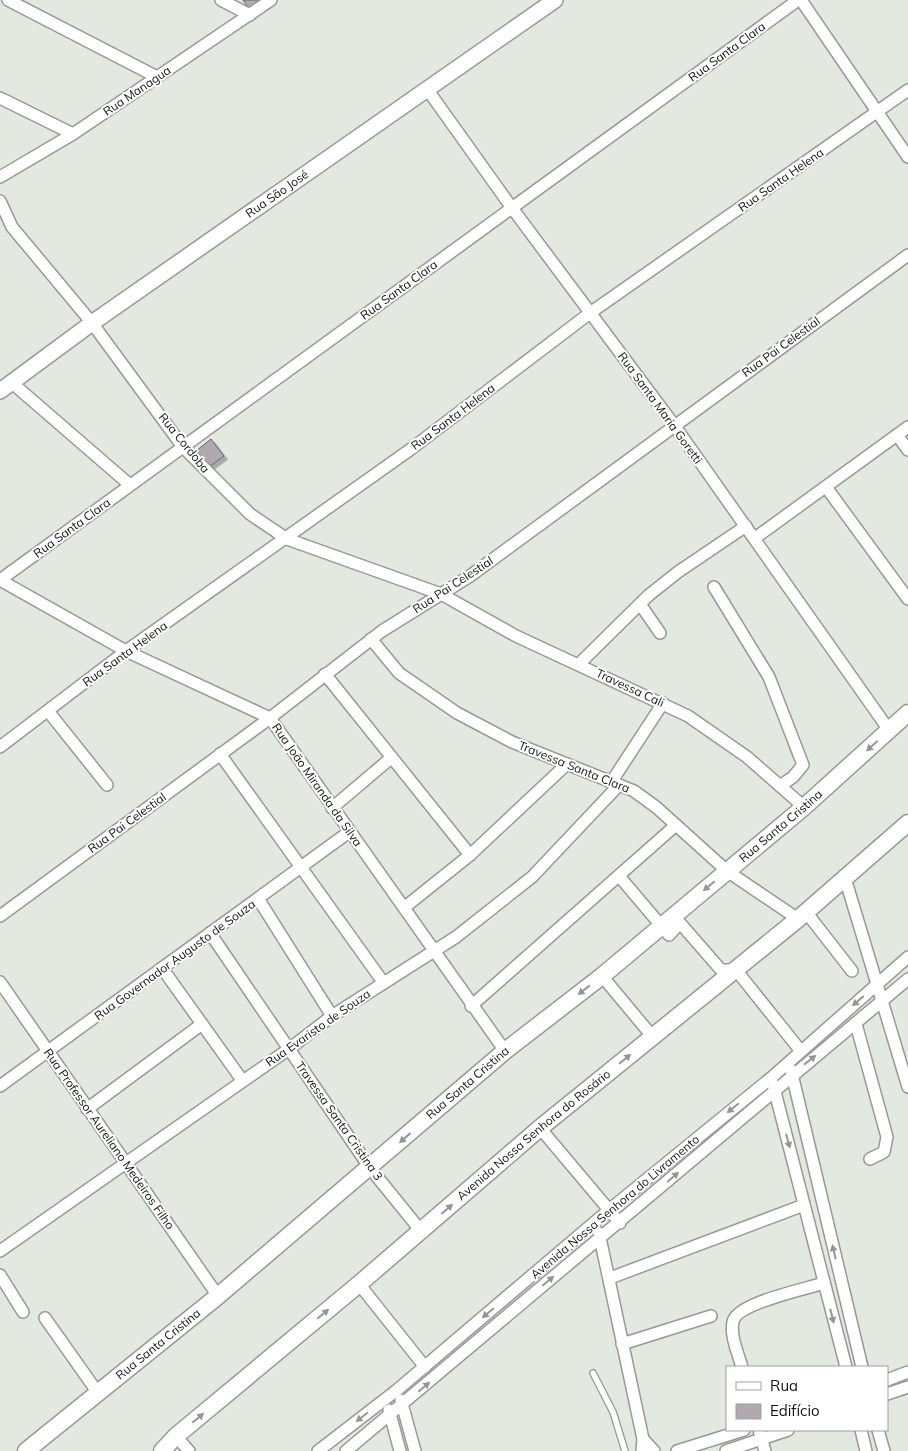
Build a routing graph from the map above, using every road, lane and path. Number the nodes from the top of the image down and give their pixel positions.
1 (8, 0) edge
2 (221, 0) edge
3 (271, 0) edge
4 (555, 0) edge
5 (800, 0) edge
6 (250, 15) junction
7 (157, 77) junction
8 (427, 89) junction
9 (908, 90) edge
10 (0, 98) edge
11 (878, 113) junction
12 (73, 134) junction
13 (908, 157) edge
14 (0, 177) edge
15 (0, 202) edge
16 (512, 208) junction
17 (908, 254) edge
18 (590, 313) junction
19 (92, 323) junction
20 (6, 386) edge
21 (674, 425) junction
22 (908, 427) edge
23 (897, 435) junction
24 (183, 447) junction
25 (908, 450) edge
26 (130, 485) junction
27 (826, 487) junction
28 (746, 526) junction
29 (755, 538) junction
30 (288, 539) junction
31 (0, 580) edge
32 (714, 587) dead end
33 (441, 594) junction
34 (908, 599) edge
35 (640, 604) junction
36 (660, 633) dead end
37 (371, 639) junction
38 (126, 652) junction
39 (579, 664) junction
40 (325, 674) junction
41 (663, 703) junction
42 (48, 711) junction
43 (908, 713) edge
44 (270, 718) junction
45 (889, 730) junction
46 (0, 747) edge
47 (220, 754) junction
48 (391, 758) junction
49 (567, 764) junction
50 (616, 783) junction
51 (107, 784) dead end
52 (780, 786) junction
53 (804, 807) junction
54 (332, 808) junction
55 (908, 823) edge
56 (676, 826) junction
57 (349, 832) junction
58 (470, 856) junction
59 (301, 868) junction
60 (727, 871) junction
61 (619, 876) junction
62 (845, 878) junction
63 (259, 900) junction
64 (405, 907) junction
65 (0, 916) edge
66 (802, 916) junction
67 (661, 926) junction
68 (210, 933) junction
69 (434, 950) junction
70 (908, 957) edge
71 (162, 968) junction
72 (736, 970) junction
73 (852, 971) dead end
74 (602, 976) junction
75 (908, 979) edge
76 (0, 982) edge
77 (383, 982) junction
78 (876, 985) junction
79 (882, 1002) junction
80 (471, 1006) junction
81 (332, 1016) junction
82 (202, 1024) junction
83 (856, 1024) junction
84 (652, 1036) junction
85 (289, 1048) junction
86 (800, 1050) junction
87 (505, 1051) junction
88 (47, 1052) junction
89 (789, 1062) junction
90 (792, 1075) junction
91 (771, 1078) junction
92 (242, 1080) junction
93 (0, 1086) edge
94 (908, 1087) edge
95 (774, 1091) junction
96 (87, 1109) junction
97 (540, 1128) junction
98 (870, 1159) dead end
99 (125, 1163) junction
100 (370, 1168) junction
101 (804, 1205) junction
102 (609, 1210) junction
103 (596, 1222) junction
104 (620, 1223) junction
105 (421, 1231) junction
106 (600, 1238) junction
107 (0, 1252) edge
108 (0, 1275) edge
109 (610, 1278) junction
110 (824, 1283) junction
111 (359, 1284) junction
112 (218, 1296) junction
113 (23, 1312) dead end
114 (711, 1316) dead end
115 (46, 1318) dead end
116 (622, 1344) junction
117 (742, 1366) edge
118 (846, 1366) edge
119 (862, 1366) edge
120 (425, 1367) junction
121 (593, 1372) dead end
122 (908, 1372) edge
123 (888, 1380) edge
124 (908, 1388) edge
125 (397, 1390) junction
126 (98, 1393) junction
127 (888, 1394) edge
128 (386, 1399) junction
129 (403, 1405) junction
130 (391, 1415) junction
131 (741, 1431) edge
132 (781, 1431) edge
133 (861, 1431) edge
134 (878, 1431) edge
135 (761, 1434) edge
136 (176, 1436) junction
137 (643, 1445) edge
138 (26, 1451) edge
139 (162, 1451) edge
140 (189, 1451) edge
141 (318, 1451) edge
142 (346, 1451) edge
143 (400, 1451) edge
144 (415, 1451) edge
145 (625, 1451) edge
146 (654, 1451) edge
147 (677, 1451) edge
148 (726, 1451) edge
149 (765, 1451) edge
150 (866, 1451) edge
151 (884, 1451) edge

1 - 7 street
2 - 6 street
3 - 6 street, Rua Managua
4 - 8 street, Rua São José
5 - 11 street
5 - 16 street, Rua Santa Clara
6 - 7 street, Rua Managua
7 - 12 street, Rua Managua
8 - 16 street, Rua Santa Maria Goretti
8 - 19 street, Rua São José
9 - 11 street, Rua Santa Helena
10 - 12 street
11 - 13 street
11 - 18 street, Rua Santa Helena
12 - 14 street, Rua Managua
15 - 19 street, Rua Cordoba
16 - 18 street, Rua Santa Maria Goretti
16 - 24 street, Rua Santa Clara
17 - 21 street, Rua Pai Celestial
18 - 21 street, Rua Santa Maria Goretti
18 - 30 street, Rua Santa Helena
19 - 20 street, Rua São José
19 - 24 street, Rua Cordoba
20 - 26 street
21 - 28 street, Rua Santa Maria Goretti
21 - 33 street, Rua Pai Celestial
22 - 23 street
23 - 25 street
23 - 27 street
24 - 26 street, Rua Santa Clara
24 - 30 street, Rua Cordoba
26 - 31 street, Rua Santa Clara
27 - 29 street
27 - 34 street
28 - 29 street, Rua Santa Maria Goretti
28 - 35 street
29 - 45 street, Rua Santa Maria Goretti
30 - 33 street, Rua Cordoba
30 - 38 street, Rua Santa Helena
31 - 38 street, Rua João Miranda da Silva
32 - 52 street
33 - 37 street, Rua Pai Celestial
33 - 39 street, Travessa Cali
35 - 36 street
35 - 39 street
37 - 40 street, Rua Pai Celestial
37 - 49 street, Travessa Santa Clara
38 - 42 street, Rua Santa Helena
38 - 44 street, Rua João Miranda da Silva
39 - 41 street, Travessa Cali
40 - 44 street, Rua Pai Celestial
40 - 48 street
41 - 50 street, Rua Evaristo de Souza
41 - 52 street, Travessa Cali
42 - 46 street, Rua Santa Helena
42 - 51 street
43 - 45 main road, Rua Santa Cristina
44 - 47 street, Rua Pai Celestial
44 - 54 street, Rua João Miranda da Silva
45 -> 53 main road, Rua Santa Cristina
47 - 59 street
47 - 65 street, Rua Pai Celestial
48 - 54 street
48 - 58 street
49 - 50 street, Travessa Santa Clara
49 - 58 street
50 - 56 street, Travessa Santa Clara
50 - 69 street, Rua Evaristo de Souza
52 - 53 street, Travessa Cali
53 - 60 main road, Rua Santa Cristina
54 - 57 street, Rua João Miranda da Silva
55 - 62 main road, Avenida Nossa Senhora do Rosário
56 - 60 street, Travessa Santa Clara
56 - 61 street
57 - 59 street, Rua Governador Augusto de Souza
57 - 64 street, Rua João Miranda da Silva
58 - 64 street
59 - 63 street, Rua Governador Augusto de Souza
59 - 77 street
60 - 66 street, Travessa Santa Clara
60 -> 67 main road, Rua Santa Cristina
61 - 67 street
61 - 80 street
62 - 66 main road, Avenida Nossa Senhora do Rosário
62 - 78 street
63 - 68 street, Rua Governador Augusto de Souza
63 - 81 street
64 - 69 street, Rua João Miranda da Silva
66 - 72 main road, Avenida Nossa Senhora do Rosário
66 - 73 street, Travessa Santa Clara
67 - 72 street
67 - 74 main road, Rua Santa Cristina
68 - 71 street, Rua Governador Augusto de Souza
68 - 85 street, Travessa Santa Cristina 3
69 - 77 street, Rua Evaristo de Souza
69 - 80 street, Rua João Miranda da Silva
70 - 78 street, Avenida Nossa Senhora do Livramento
71 - 82 street
71 - 88 street, Rua Governador Augusto de Souza
72 - 84 main road, Avenida Nossa Senhora do Rosário
72 - 86 street
74 - 84 street
74 -> 87 main road, Rua Santa Cristina
75 - 79 street, Avenida Nossa Senhora do Livramento
76 - 88 street, Rua Professor Aureliano Medeiros Filho
77 - 81 street, Rua Evaristo de Souza
78 - 79 street
78 -> 86 street, Avenida Nossa Senhora do Livramento
79 - 83 street, Avenida Nossa Senhora do Livramento
79 - 94 street
80 - 87 street, Rua João Miranda da Silva
81 - 85 street, Rua Evaristo de Souza
82 - 92 street
82 - 96 street
90 -> 83 street, Avenida Nossa Senhora do Livramento
83 - 98 street
97 -> 84 main road, Avenida Nossa Senhora do Rosário
85 - 92 street, Rua Evaristo de Souza
85 - 100 street, Travessa Santa Cristina 3
86 - 89 street, Avenida Nossa Senhora do Livramento
87 -> 100 main road, Rua Santa Cristina
88 - 93 street, Rua Governador Augusto de Souza
88 - 96 street, Rua Professor Aureliano Medeiros Filho
89 - 90 street
89 - 91 street, Avenida Nossa Senhora do Livramento
90 - 95 street, Avenida Nossa Senhora do Livramento
119 -> 90 street
91 - 95 street
91 -> 102 street, Avenida Nossa Senhora do Livramento
92 - 99 street, Rua Evaristo de Souza
95 -> 101 street
104 -> 95 street, Avenida Nossa Senhora do Livramento
96 - 99 street, Rua Professor Aureliano Medeiros Filho
97 - 102 street
105 -> 97 main road, Avenida Nossa Senhora do Rosário
99 - 107 street, Rua Evaristo de Souza
99 - 112 street, Rua Professor Aureliano Medeiros Filho
100 - 105 street, Travessa Santa Cristina 3
100 - 112 main road, Rua Santa Cristina
101 - 109 street
101 - 110 street
102 - 103 street, Avenida Nossa Senhora do Livramento
102 - 104 street
103 - 106 street
103 -> 120 street, Avenida Nossa Senhora do Livramento
104 - 106 street, Avenida Nossa Senhora do Livramento
105 - 111 main road, Avenida Nossa Senhora do Rosário
106 - 109 street
129 -> 106 street, Avenida Nossa Senhora do Livramento
108 - 113 street
109 - 116 street
110 - 117 street
110 -> 118 street
111 - 120 street
136 -> 111 main road, Avenida Nossa Senhora do Rosário
112 - 126 main road, Rua Santa Cristina
114 - 116 street
115 - 126 street
116 - 137 street
120 - 125 street, Avenida Nossa Senhora do Livramento
121 - 145 lane
122 - 123 street
124 - 127 street
125 - 128 street, Avenida Nossa Senhora do Livramento
125 - 129 street
126 - 138 main road, Rua Santa Cristina
128 - 130 street
128 -> 141 street, Avenida Nossa Senhora do Livramento
129 - 130 street, Avenida Nossa Senhora do Livramento
129 - 144 street
130 - 142 street, Avenida Nossa Senhora do Livramento
130 - 143 street
131 - 147 street
132 - 135 street
133 - 150 street
134 - 151 street
135 - 148 street
135 - 149 street
136 - 139 main road, Avenida Nossa Senhora do Rosário
136 - 140 street
137 - 146 street

